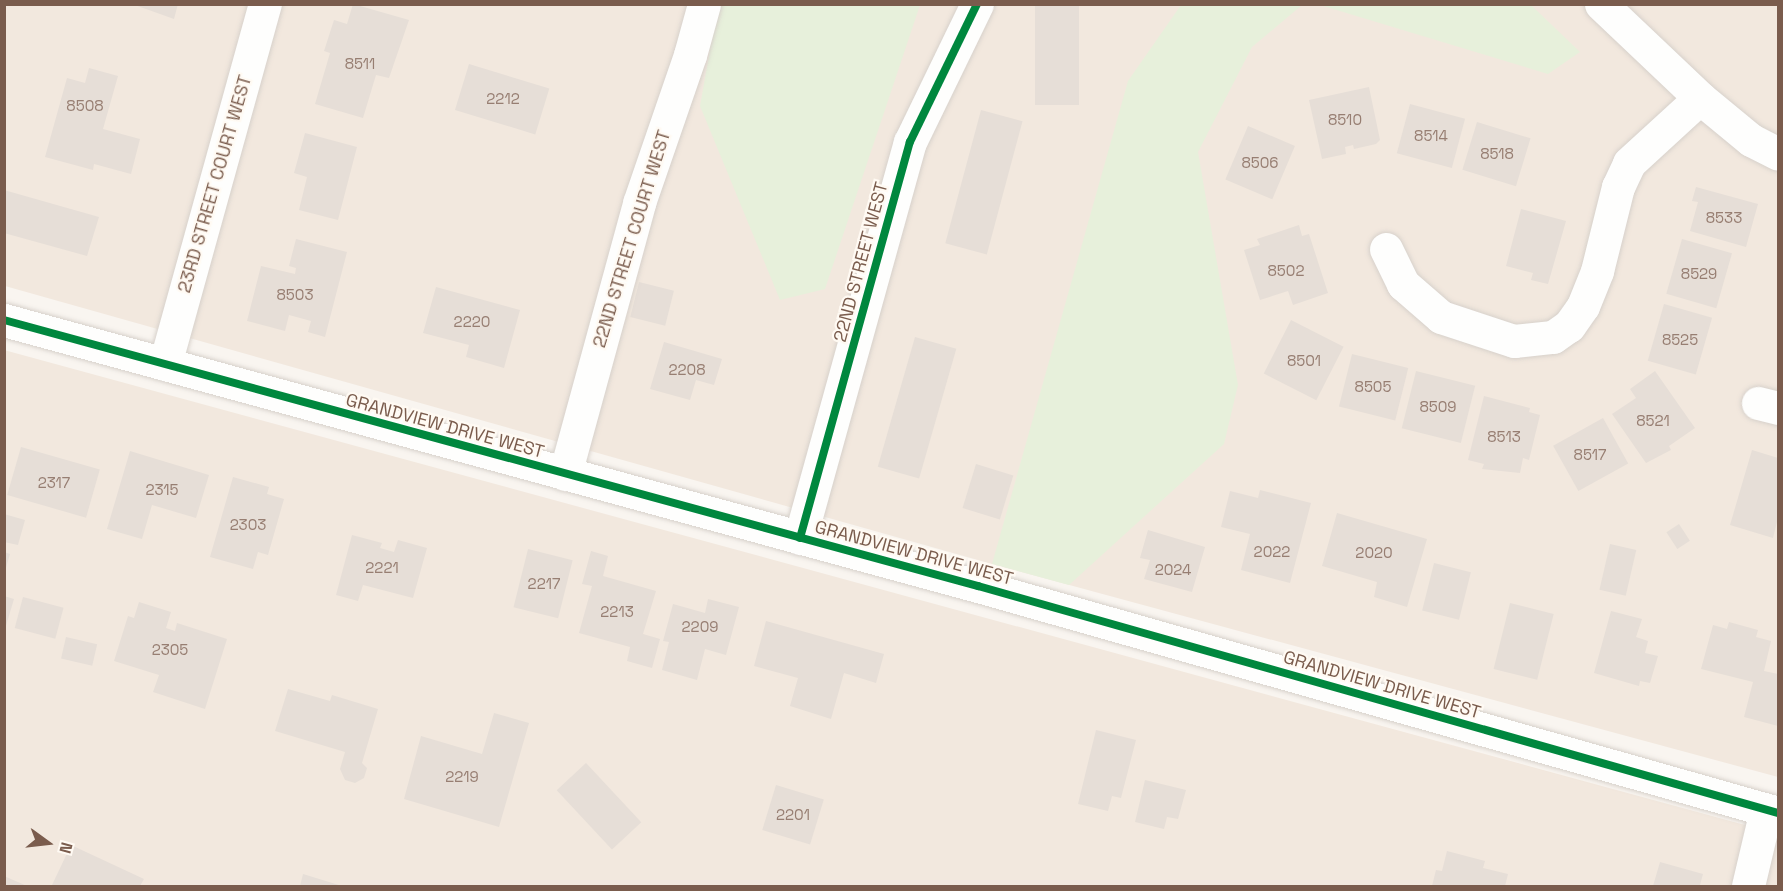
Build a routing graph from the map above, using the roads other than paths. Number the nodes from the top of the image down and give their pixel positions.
1 (265, 4) edge
2 (704, 4) edge
3 (977, 4) edge
4 (1600, 4) edge
5 (1700, 98) junction
6 (1779, 154) edge
7 (1386, 249) dead end
8 (4, 320) edge
9 (165, 364) junction
10 (565, 474) junction
11 (800, 538) junction
12 (1772, 812) edge
13 (1748, 886) edge

1 - 9 street, 23RD STREET COURT WEST
2 - 10 street, 22ND STREET COURT WEST
3 - 11 street, 22ND STREET WEST
4 - 5 street
5 - 6 street
5 - 7 street
8 - 9 street, GRANDVIEW DRIVE WEST
9 - 10 street, GRANDVIEW DRIVE WEST
10 - 11 street, GRANDVIEW DRIVE WEST
11 - 12 street, GRANDVIEW DRIVE WEST
12 - 13 street

